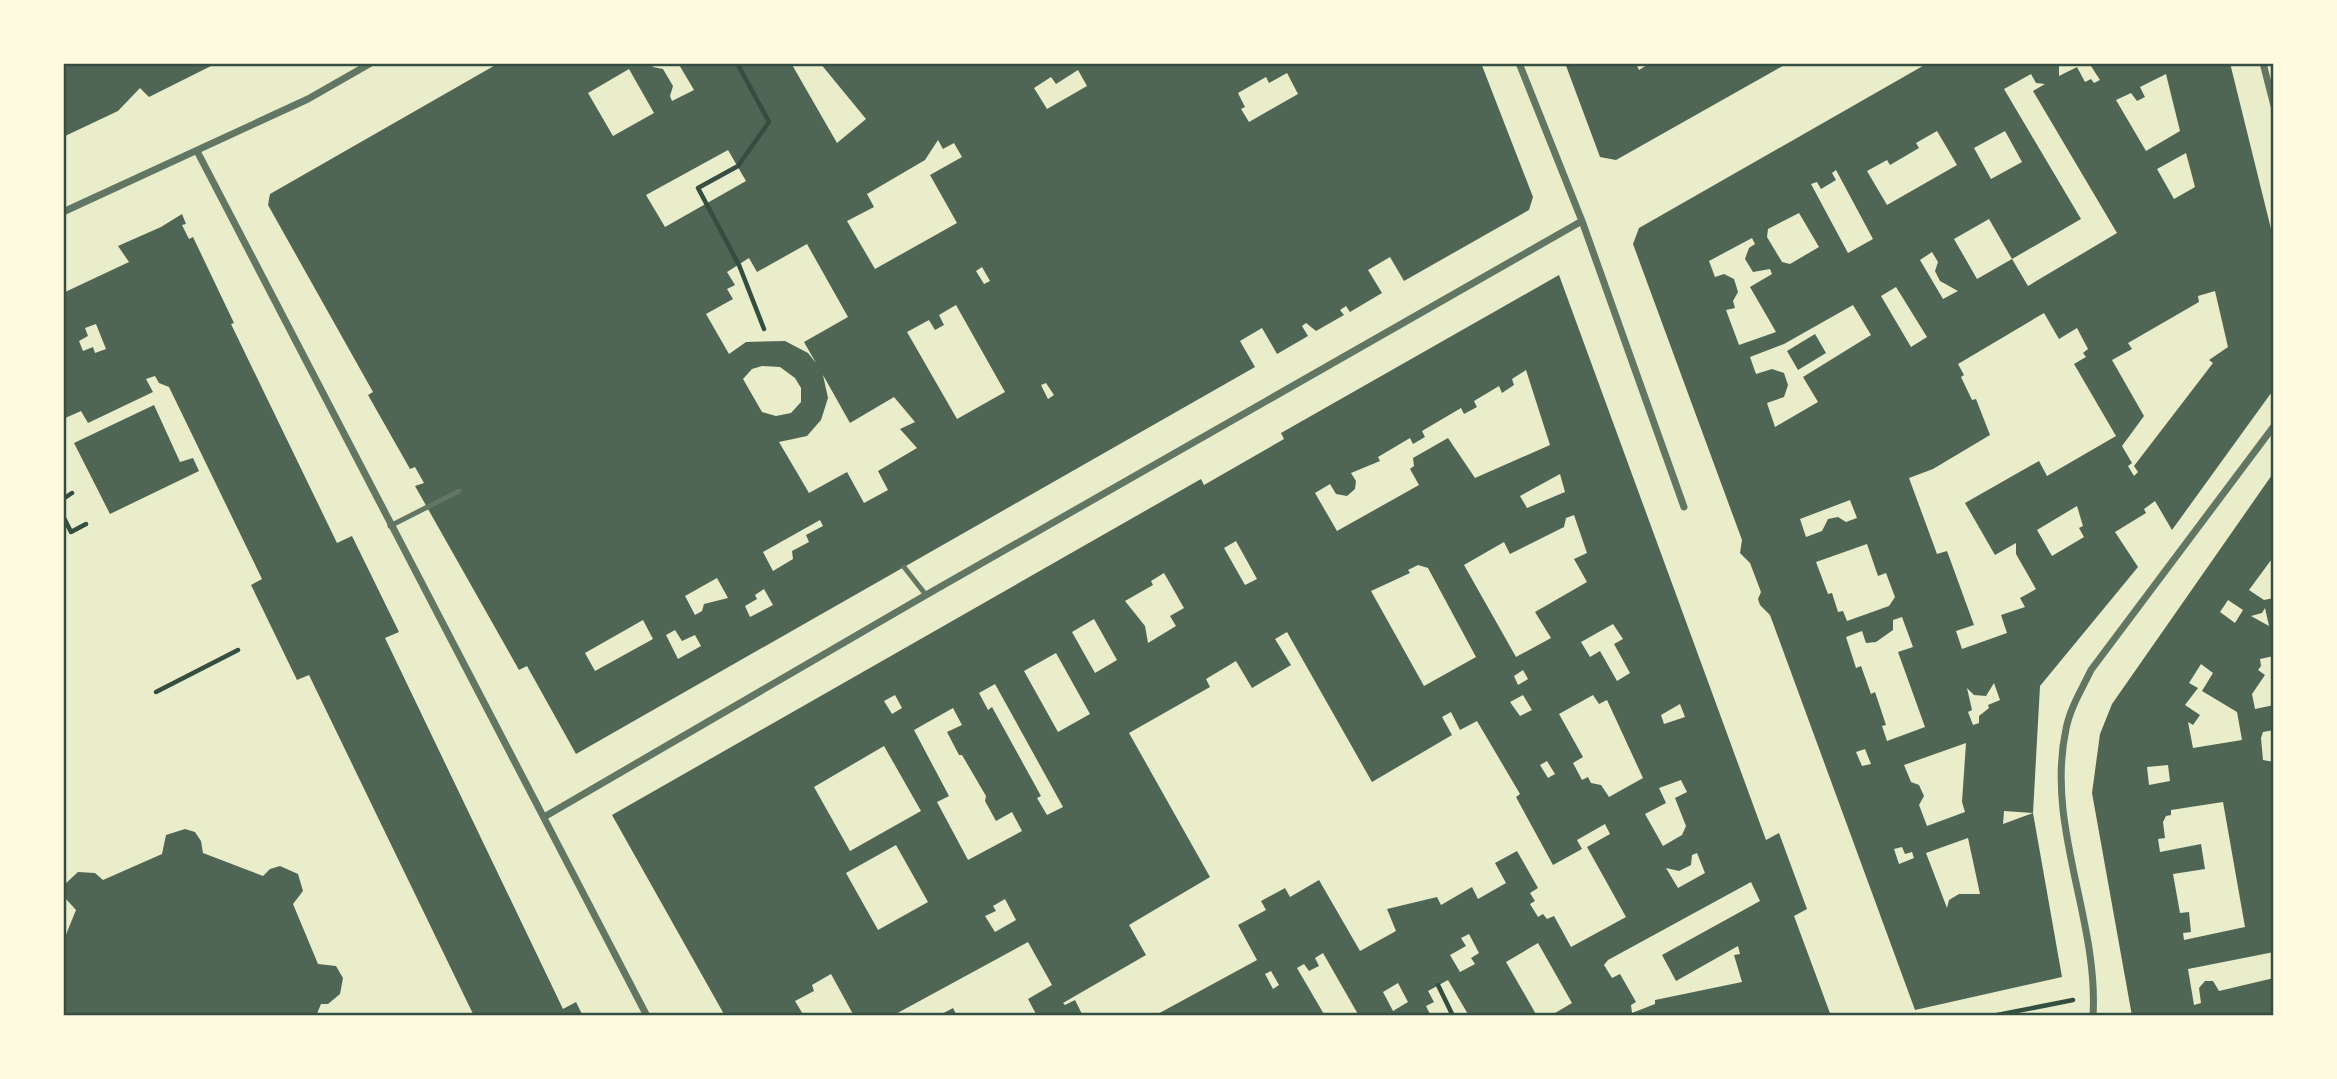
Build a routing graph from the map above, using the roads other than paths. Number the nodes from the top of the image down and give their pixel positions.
1 (371, 63) edge
2 (1519, 63) edge
3 (2263, 63) edge
4 (2274, 106) edge
5 (197, 151) junction
6 (63, 212) edge
7 (1582, 221) junction
8 (2274, 426) edge
9 (459, 491) dead end
10 (1684, 508) dead end
11 (390, 526) junction
12 (904, 567) dead end
13 (926, 595) junction
14 (544, 817) junction
15 (647, 1016) edge
16 (2093, 1016) edge

1 - 5 street
2 - 7 street
3 - 4 street
5 - 6 street
5 - 11 street
7 - 10 street
7 - 13 street
8 - 16 street
9 - 11 lane
11 - 14 street
12 - 13 lane
13 - 14 street
14 - 15 street

